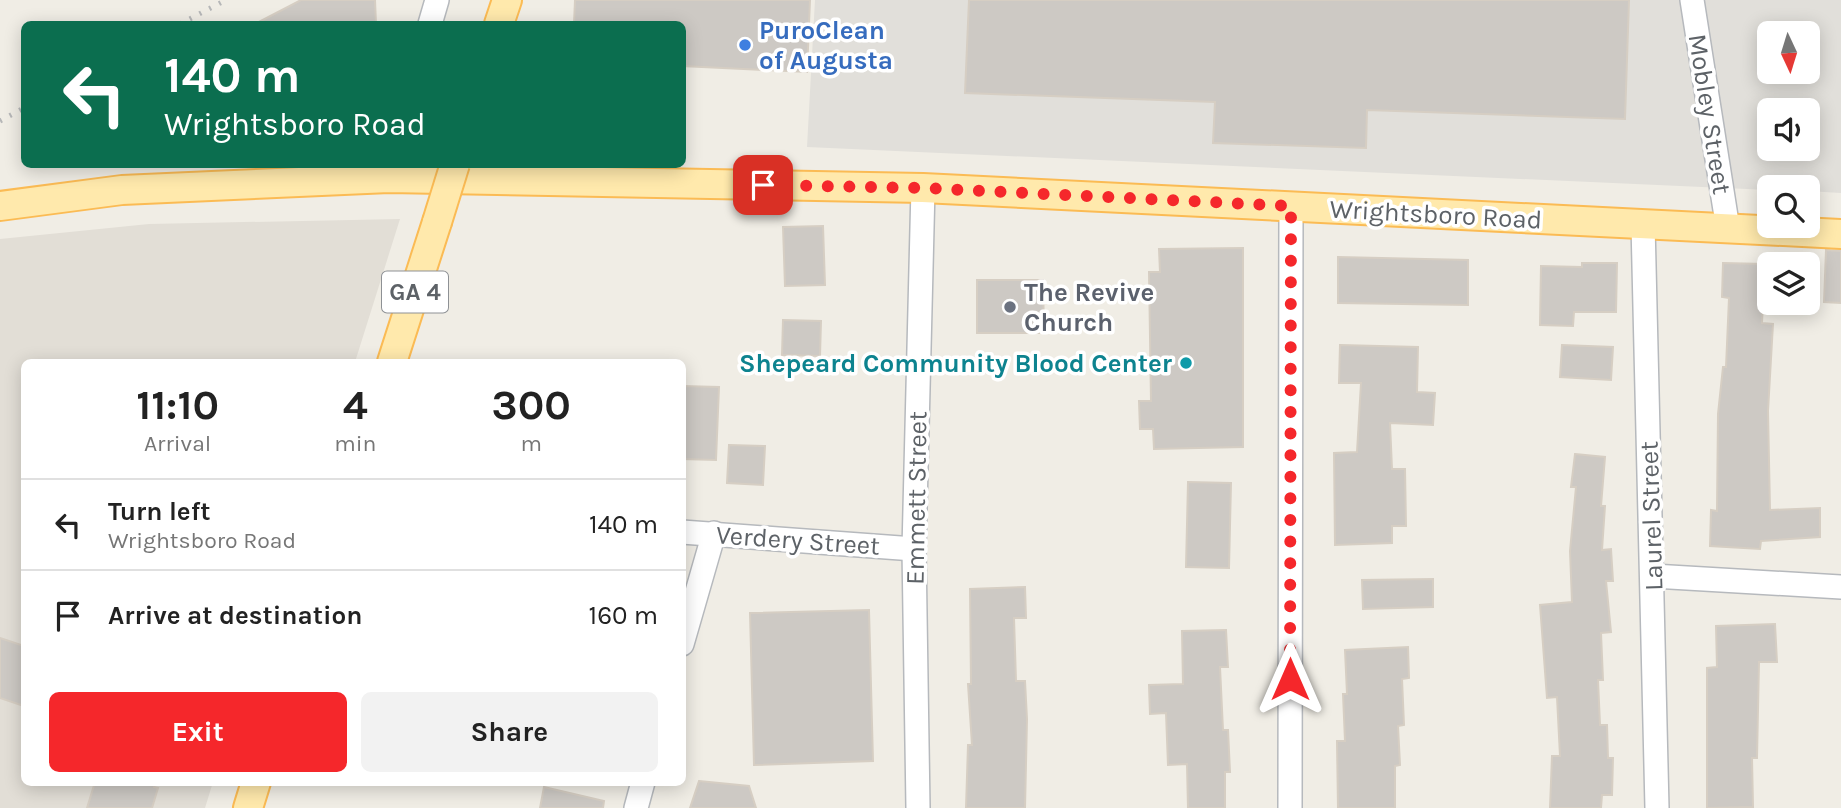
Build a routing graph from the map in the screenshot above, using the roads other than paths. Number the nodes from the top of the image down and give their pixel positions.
1 (438, 0) edge
2 (507, 0) edge
3 (1692, 0) edge
4 (431, 21) edge
5 (500, 21) edge
6 (454, 168) edge
7 (391, 171) edge
8 (923, 188) junction
9 (7, 204) edge
10 (1291, 206) junction
11 (1643, 225) junction
12 (1728, 229) junction
13 (1841, 234) edge
14 (393, 359) edge
15 (686, 532) edge
16 (714, 533) junction
17 (914, 548) junction
18 (1653, 576) junction
19 (1841, 587) edge
20 (686, 630) edge
21 (255, 786) edge
22 (642, 786) edge
23 (248, 808) edge
24 (636, 808) edge
25 (918, 808) edge
26 (1290, 808) edge
27 (1657, 808) edge

1 - 4 street
2 - 5 main road
3 - 12 street, Mobley Street
6 - 14 main road, GA 4, bridge
7 - 8 main road, Wrightsboro Road
7 - 9 main road, Wrightsboro Road
8 - 10 main road, Wrightsboro Road
8 - 17 street, Emmett Street
10 - 11 main road, Wrightsboro Road
10 - 26 street
11 - 12 main road, Wrightsboro Road
11 - 18 street, Laurel Street
12 - 13 main road, Wrightsboro Road
15 - 16 street, Verdery Street
16 - 17 street, Verdery Street
16 - 20 street
17 - 25 street, Emmett Street
18 - 19 street
18 - 27 street, Laurel Street
21 - 23 main road
22 - 24 street

